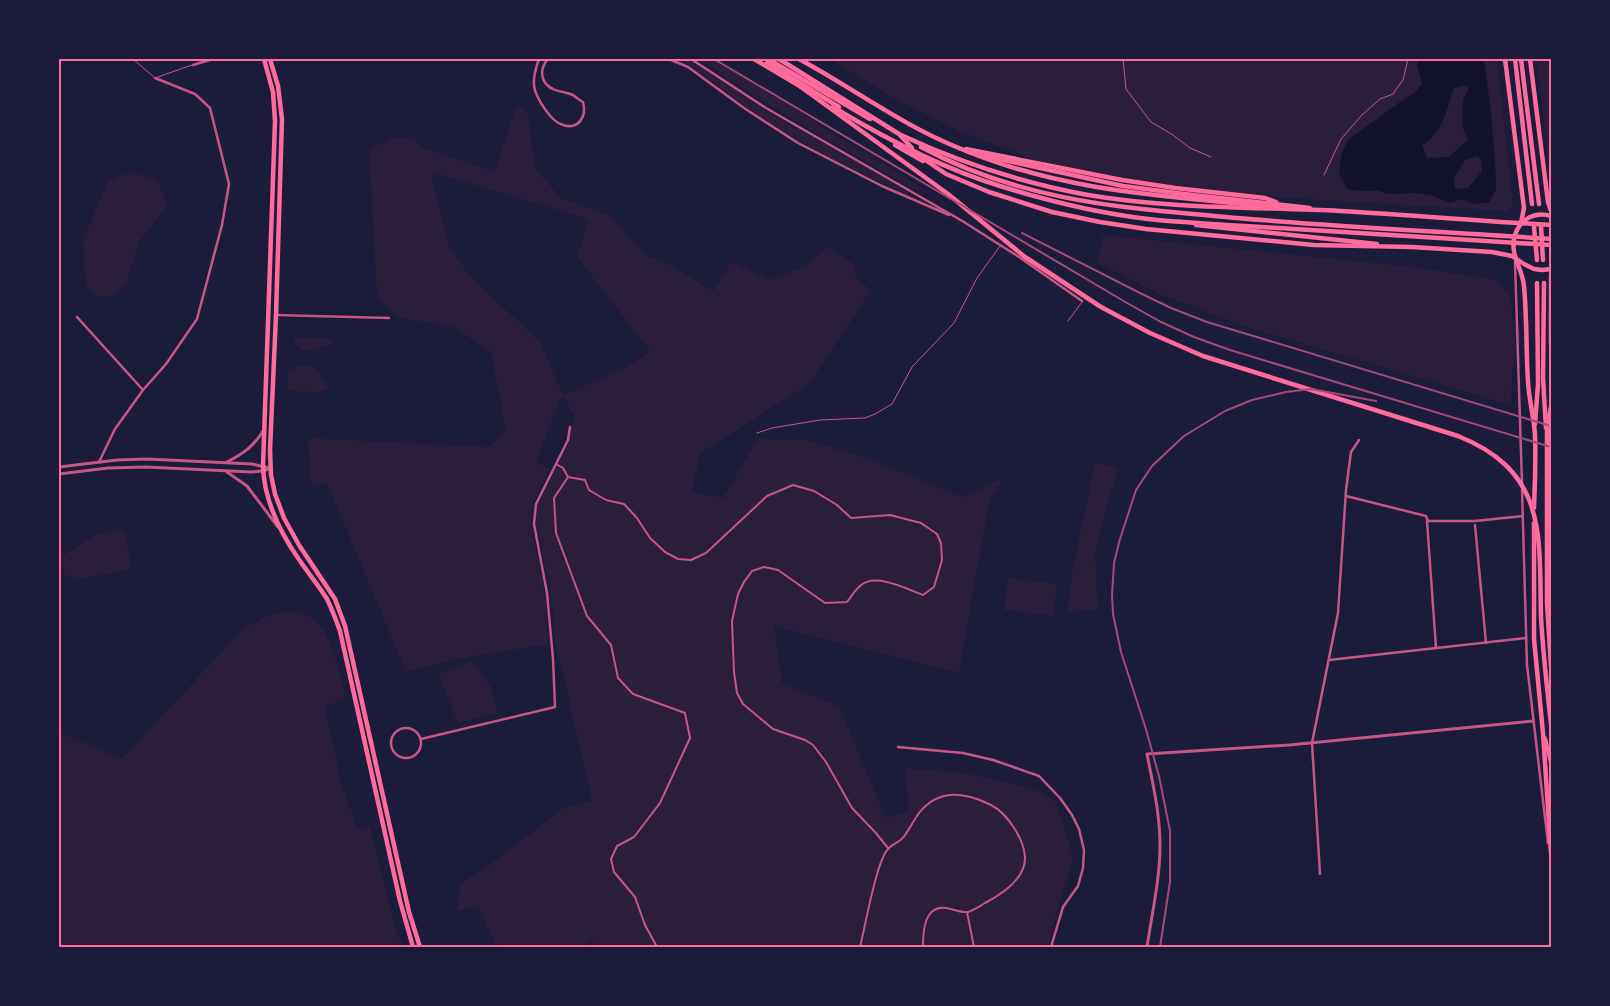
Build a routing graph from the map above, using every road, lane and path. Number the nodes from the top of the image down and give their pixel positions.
1 (133, 59) edge
2 (213, 59) edge
3 (264, 59) edge
4 (270, 59) edge
5 (539, 59) edge
6 (548, 59) edge
7 (669, 59) edge
8 (691, 59) edge
9 (754, 59) edge
10 (760, 59) edge
11 (768, 59) edge
12 (778, 59) edge
13 (799, 59) edge
14 (1123, 59) edge
15 (1408, 59) edge
16 (1505, 59) edge
17 (1515, 59) edge
18 (1521, 59) edge
19 (1530, 59) edge
20 (193, 65) joint
21 (155, 78) junction
22 (801, 87) junction
23 (859, 109) junction
24 (854, 117) junction
25 (899, 134) junction
26 (952, 146) junction
27 (1211, 157) dead end
28 (946, 174) junction
29 (1324, 176) dead end
30 (1532, 204) dead end
31 (1539, 204) dead end
32 (1295, 208) junction
33 (1339, 211) junction
34 (1551, 211) edge
35 (1551, 216) edge
36 (1147, 218) junction
37 (964, 222) junction
38 (1520, 224) junction
39 (1551, 225) edge
40 (1541, 226) dead end
41 (1534, 227) dead end
42 (1551, 238) edge
43 (1551, 245) edge
44 (1000, 246) junction
45 (1412, 247) junction
46 (1515, 258) junction
47 (1537, 260) dead end
48 (1544, 260) dead end
49 (1551, 269) edge
50 (1551, 276) edge
51 (1537, 283) dead end
52 (1544, 283) dead end
53 (1082, 301) joint
54 (276, 315) junction
55 (77, 317) dead end
56 (389, 318) dead end
57 (1068, 321) dead end
58 (1551, 344) edge
59 (143, 390) junction
60 (1551, 406) edge
61 (265, 428) junction
62 (570, 428) dead end
63 (1547, 431) junction
64 (757, 432) dead end
65 (1534, 433) junction
66 (1358, 440) dead end
67 (99, 462) junction
68 (226, 463) junction
69 (556, 464) junction
70 (59, 467) edge
71 (263, 468) junction
72 (270, 468) junction
73 (224, 470) junction
74 (59, 474) edge
75 (568, 477) junction
76 (1346, 496) junction
77 (1523, 516) junction
78 (1427, 519) junction
79 (1475, 525) dead end
80 (282, 532) junction
81 (1526, 638) junction
82 (1486, 643) junction
83 (1436, 648) junction
84 (1329, 660) junction
85 (1551, 666) edge
86 (1533, 721) junction
87 (1551, 724) edge
88 (1544, 733) junction
89 (421, 739) junction
90 (1312, 743) junction
91 (898, 747) dead end
92 (1551, 763) edge
93 (888, 848) junction
94 (1551, 853) edge
95 (1551, 866) edge
96 (1320, 874) dead end
97 (967, 912) junction
98 (413, 947) edge
99 (420, 947) edge
100 (656, 947) edge
101 (860, 947) edge
102 (922, 947) edge
103 (974, 947) edge
104 (1051, 947) edge
105 (1147, 947) edge

1 - 21 lane
2 - 20 street
3 - 61 main road
4 - 54 main road
5 - 6 street
7 - 37 street
8 - 37 street
9 - 22 main road
10 - 24 main road
11 - 33 main road
12 - 23 main road
13 - 26 main road
14 - 27 lane
15 - 29 lane
16 - 38 main road
17 - 30 main road
18 - 31 main road
19 - 34 main road
20 - 21 lane
21 - 59 street
22 - 36 main road
22 - 87 main road
23 - 24 main road
23 - 25 main road
24 - 28 main road
25 - 28 main road
25 - 42 main road
26 - 32 main road
26 - 32 main road
26 - 33 main road
28 - 45 main road
32 - 38 main road
33 - 39 main road
35 - 38 main road
36 - 43 main road
36 - 45 main road
37 - 44 street
38 - 46 main road
40 - 48 main road
41 - 47 main road
44 - 53 street
44 - 64 lane
45 - 46 main road
46 - 49 main road
46 - 65 main road
46 - 77 street
50 - 58 main road
51 - 65 main road
52 - 63 main road
53 - 57 lane
54 - 56 street
54 - 72 main road
55 - 59 street
59 - 67 street
60 - 63 main road
61 - 68 street
61 - 71 main road
62 - 69 street
63 - 85 main road
65 - 88 main road
66 - 76 street
67 - 68 street
67 - 70 street
68 - 71 street
69 - 75 street
69 - 89 street
71 - 72 street
71 - 73 street
71 - 80 main road
72 - 99 main road
73 - 74 street
73 - 80 street
75 - 93 street
75 - 100 street
76 - 78 street
76 - 84 street
77 - 78 street
77 - 81 street
78 - 83 street
79 - 82 street
80 - 98 main road
81 - 82 street
81 - 86 street
82 - 83 street
83 - 84 street
84 - 90 street
86 - 90 street
86 - 95 street
88 - 92 main road
88 - 94 main road
89 - 89 street
90 - 96 street
90 - 105 street
91 - 104 street
93 - 97 street
93 - 101 street
97 - 102 street
97 - 103 street

